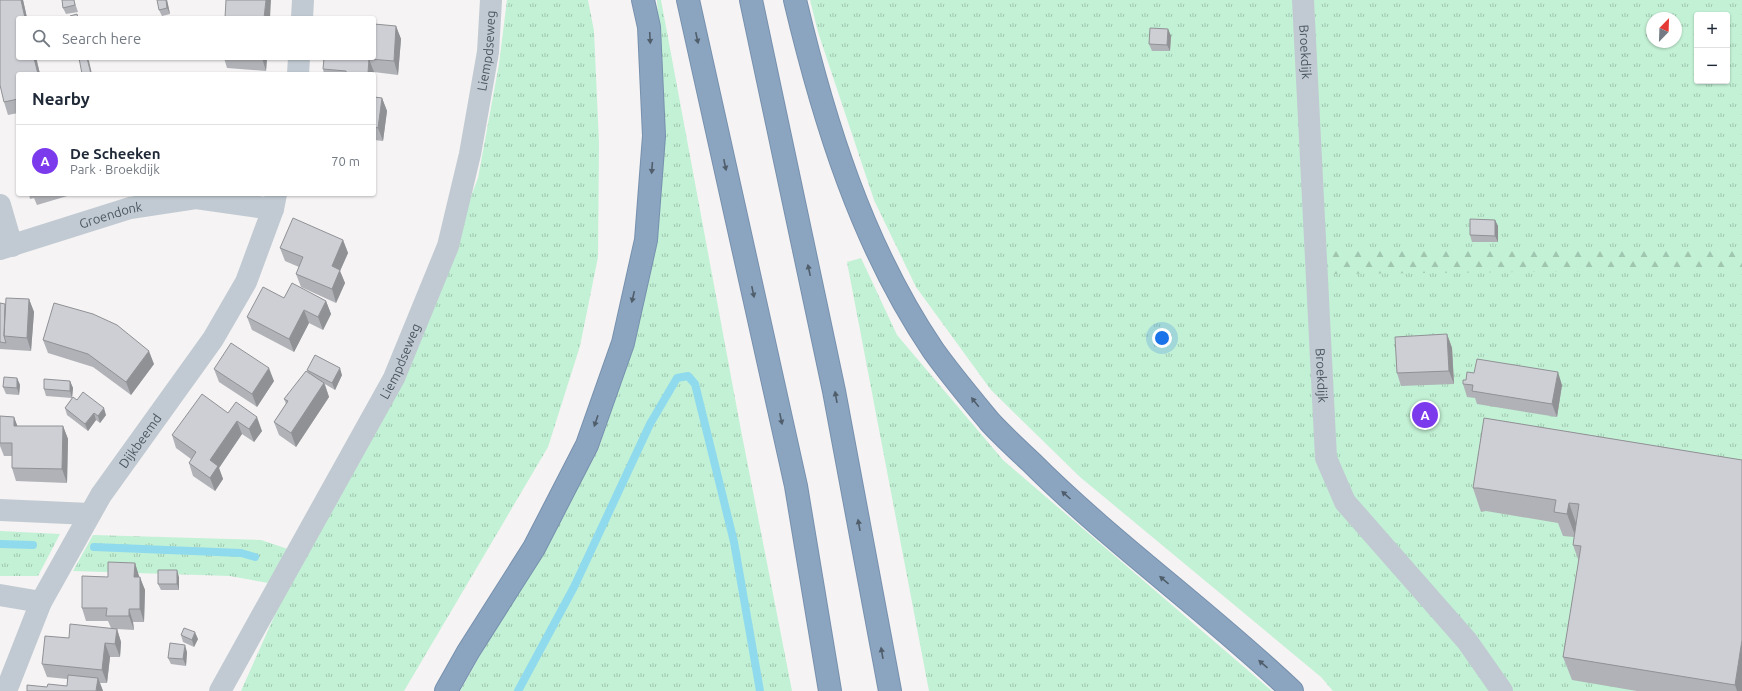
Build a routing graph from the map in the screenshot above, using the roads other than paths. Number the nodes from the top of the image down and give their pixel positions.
1 (303, 0) edge
2 (491, 0) edge
3 (643, 0) edge
4 (688, 0) edge
5 (751, 0) edge
6 (795, 0) edge
7 (1303, 0) edge
8 (302, 16) edge
9 (299, 60) edge
10 (298, 72) edge
11 (275, 202) edge
12 (0, 205) edge
13 (6, 248) edge
14 (0, 510) edge
15 (90, 514) junction
16 (0, 594) edge
17 (41, 602) junction
18 (6, 691) edge
19 (220, 691) edge
20 (446, 691) edge
21 (830, 691) edge
22 (890, 691) edge
23 (1292, 691) edge
24 (1502, 691) edge

1 - 8 street
2 - 19 street, Liempdseweg
3 -> 20 highway
4 -> 21 highway
22 -> 5 highway
23 -> 6 highway
7 - 24 street, Broekdijk
9 - 10 street
11 - 13 street, Groendonk
11 - 15 street, Dijkbeemd
12 - 13 street
14 - 15 street
15 - 17 street, Dijkbeemd
16 - 17 street
17 - 18 street, Dijkbeemd

